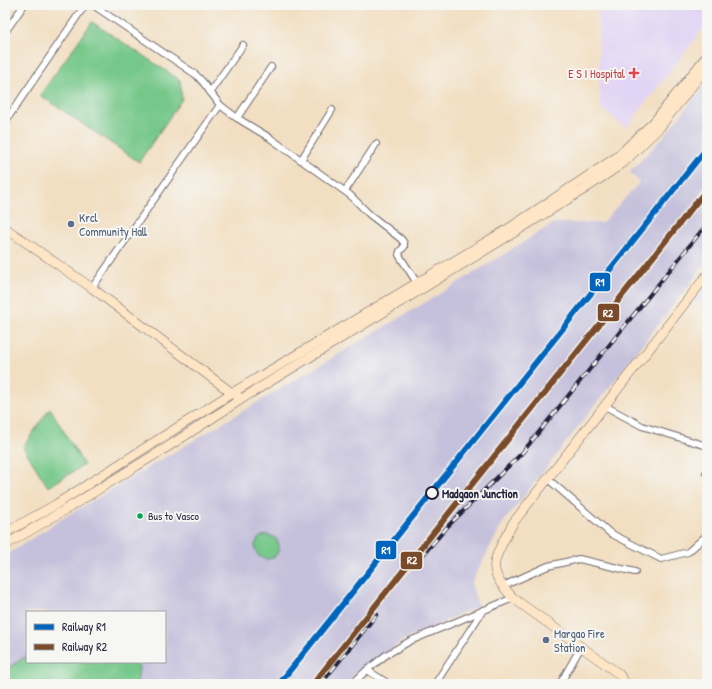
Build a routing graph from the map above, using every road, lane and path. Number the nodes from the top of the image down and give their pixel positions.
1 (24, 5) edge
2 (86, 5) edge
3 (93, 5) edge
4 (5, 32) edge
5 (243, 45) dead end
6 (707, 56) edge
7 (271, 67) dead end
8 (707, 67) edge
9 (210, 92) junction
10 (220, 105) junction
11 (332, 110) dead end
12 (237, 118) junction
13 (5, 122) edge
14 (376, 144) dead end
15 (301, 160) junction
16 (345, 191) junction
17 (5, 228) edge
18 (707, 275) edge
19 (416, 283) junction
20 (92, 288) junction
21 (271, 375) junction
22 (232, 393) junction
23 (243, 398) junction
24 (605, 406) junction
25 (707, 446) edge
26 (548, 479) junction
27 (6, 532) edge
28 (707, 535) edge
29 (16, 538) junction
30 (5, 545) edge
31 (635, 572) dead end
32 (503, 586) junction
33 (513, 598) junction
34 (483, 610) junction
35 (581, 647) junction
36 (367, 670) junction
37 (352, 684) edge
38 (389, 684) edge
39 (436, 684) edge
40 (560, 684) edge
41 (626, 684) edge

1 - 4 street
2 - 13 street
3 - 9 street
5 - 9 street
6 - 19 main road
7 - 12 street
8 - 21 main road
9 - 10 street
10 - 12 street
10 - 20 street
11 - 15 street
12 - 15 street
14 - 16 street
15 - 16 street
16 - 19 street
17 - 20 main road
18 - 24 main road
19 - 21 main road
20 - 22 main road
21 - 22 main road
21 - 23 main road
22 - 23 main road
22 - 27 main road
23 - 29 main road
24 - 25 street
24 - 26 main road
26 - 28 street
26 - 32 main road
27 - 29 street
29 - 30 main road
31 - 32 street
32 - 33 main road
33 - 34 street
33 - 35 main road
34 - 36 street
34 - 39 street
35 - 40 street
35 - 41 main road
36 - 37 street
36 - 38 street

